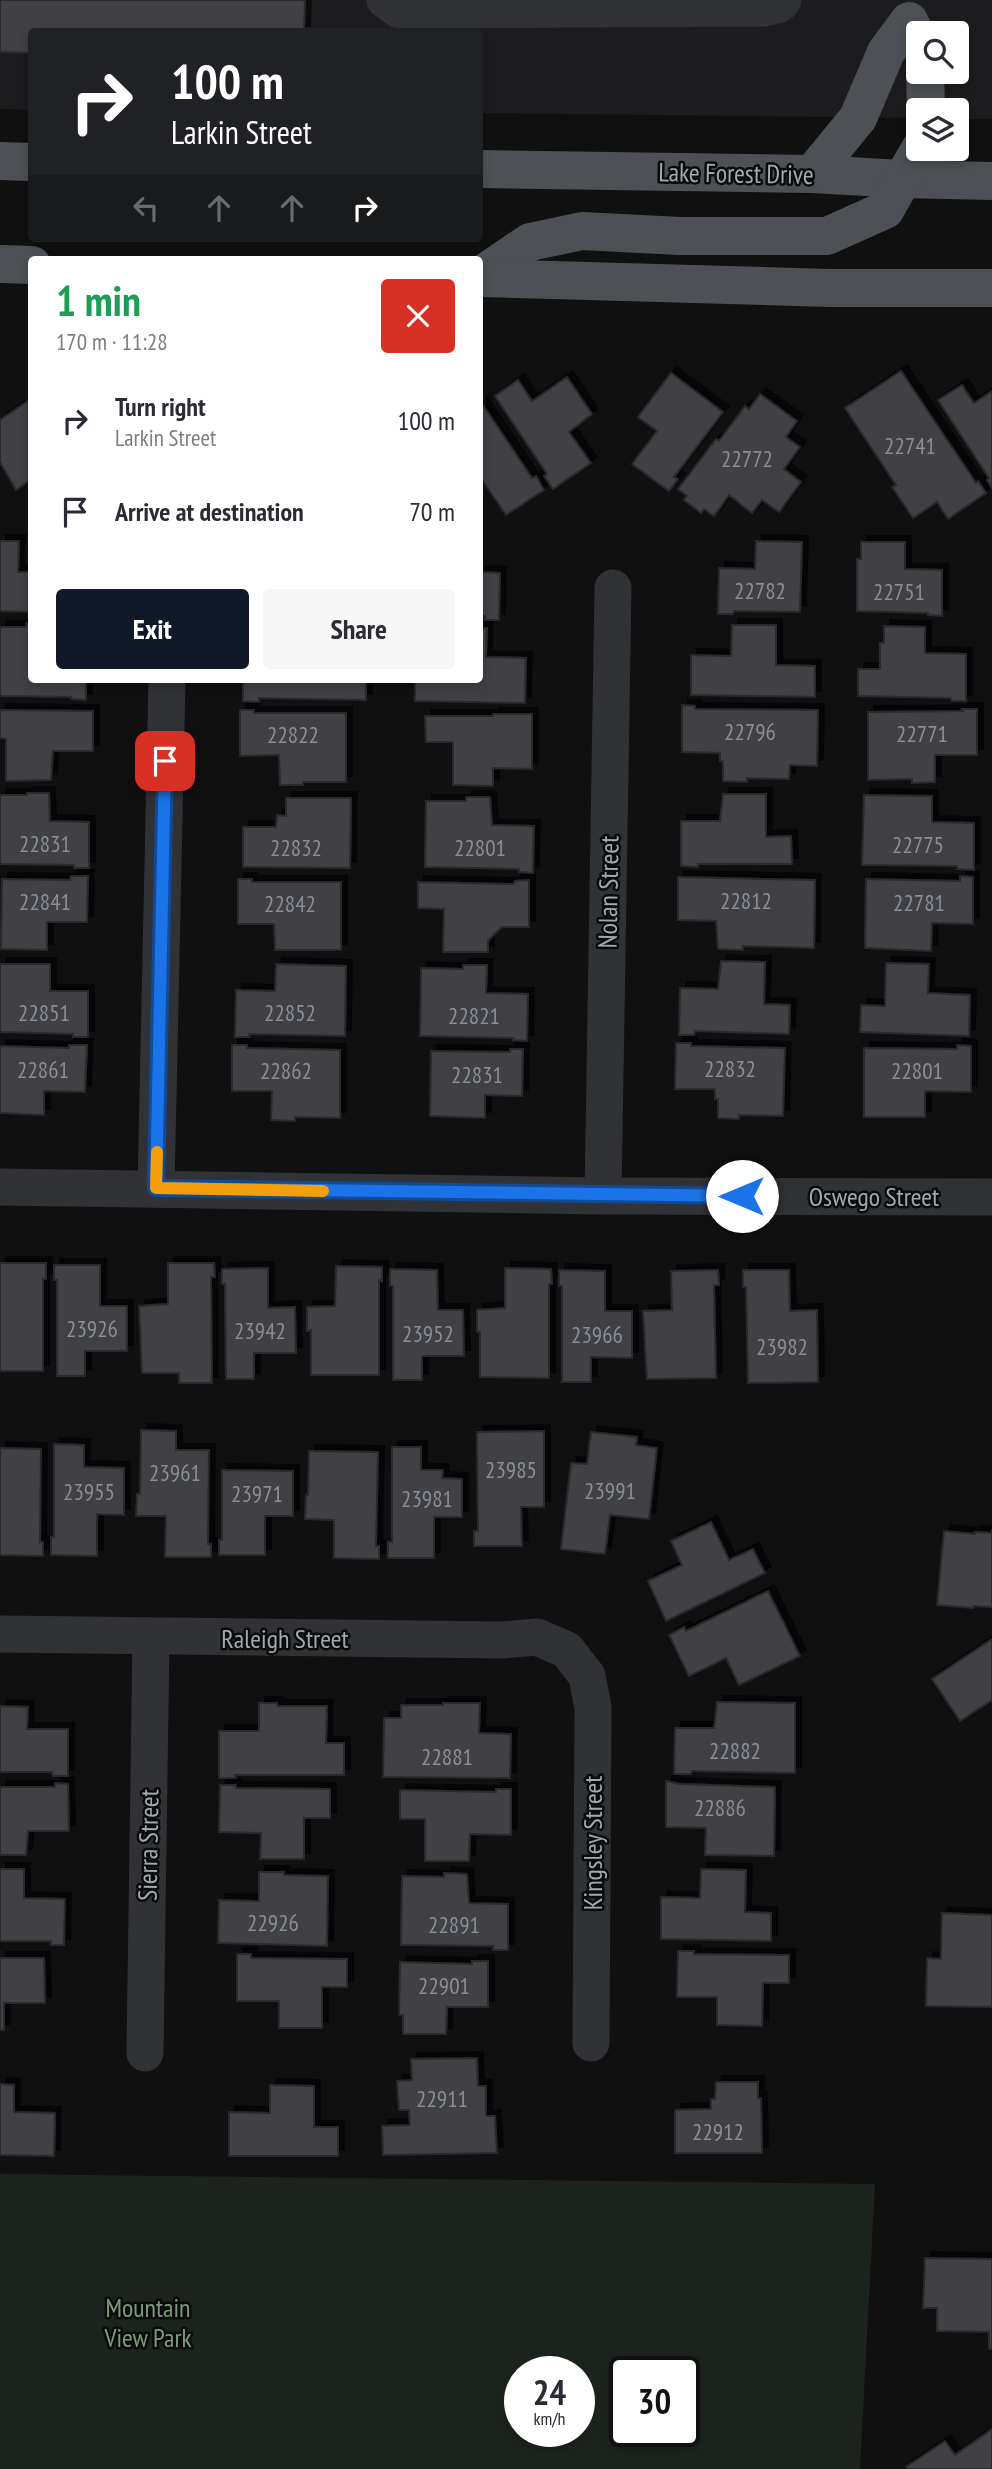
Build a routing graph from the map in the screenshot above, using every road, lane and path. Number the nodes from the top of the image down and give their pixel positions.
1 (385, 0) edge
2 (783, 0) edge
3 (912, 20) edge
4 (0, 161) edge
5 (28, 162) edge
6 (911, 164) edge
7 (483, 169) edge
8 (812, 174) junction
9 (992, 181) edge
10 (0, 264) edge
11 (28, 265) edge
12 (483, 275) edge
13 (483, 277) edge
14 (992, 288) edge
15 (613, 588) dead end
16 (167, 683) edge
17 (0, 1187) edge
18 (156, 1188) junction
19 (603, 1196) junction
20 (992, 1197) edge
21 (0, 1634) edge
22 (151, 1637) junction
23 (567, 1650) joint
24 (591, 2043) dead end
25 (145, 2053) dead end

1 - 2 street
3 - 8 main road
4 - 5 main road
6 - 8 main road, Lake Forest Drive
6 - 9 main road, Lake Forest Drive
6 - 12 main road
7 - 8 main road, Lake Forest Drive
10 - 11 main road
13 - 14 main road
15 - 19 street, Nolan Street
16 - 18 street
17 - 18 street, Oswego Street
18 - 19 street, Oswego Street
19 - 20 street, Oswego Street
21 - 22 street, Raleigh Street
22 - 23 street, Raleigh Street
22 - 25 street, Sierra Street
23 - 24 street, Kingsley Street

